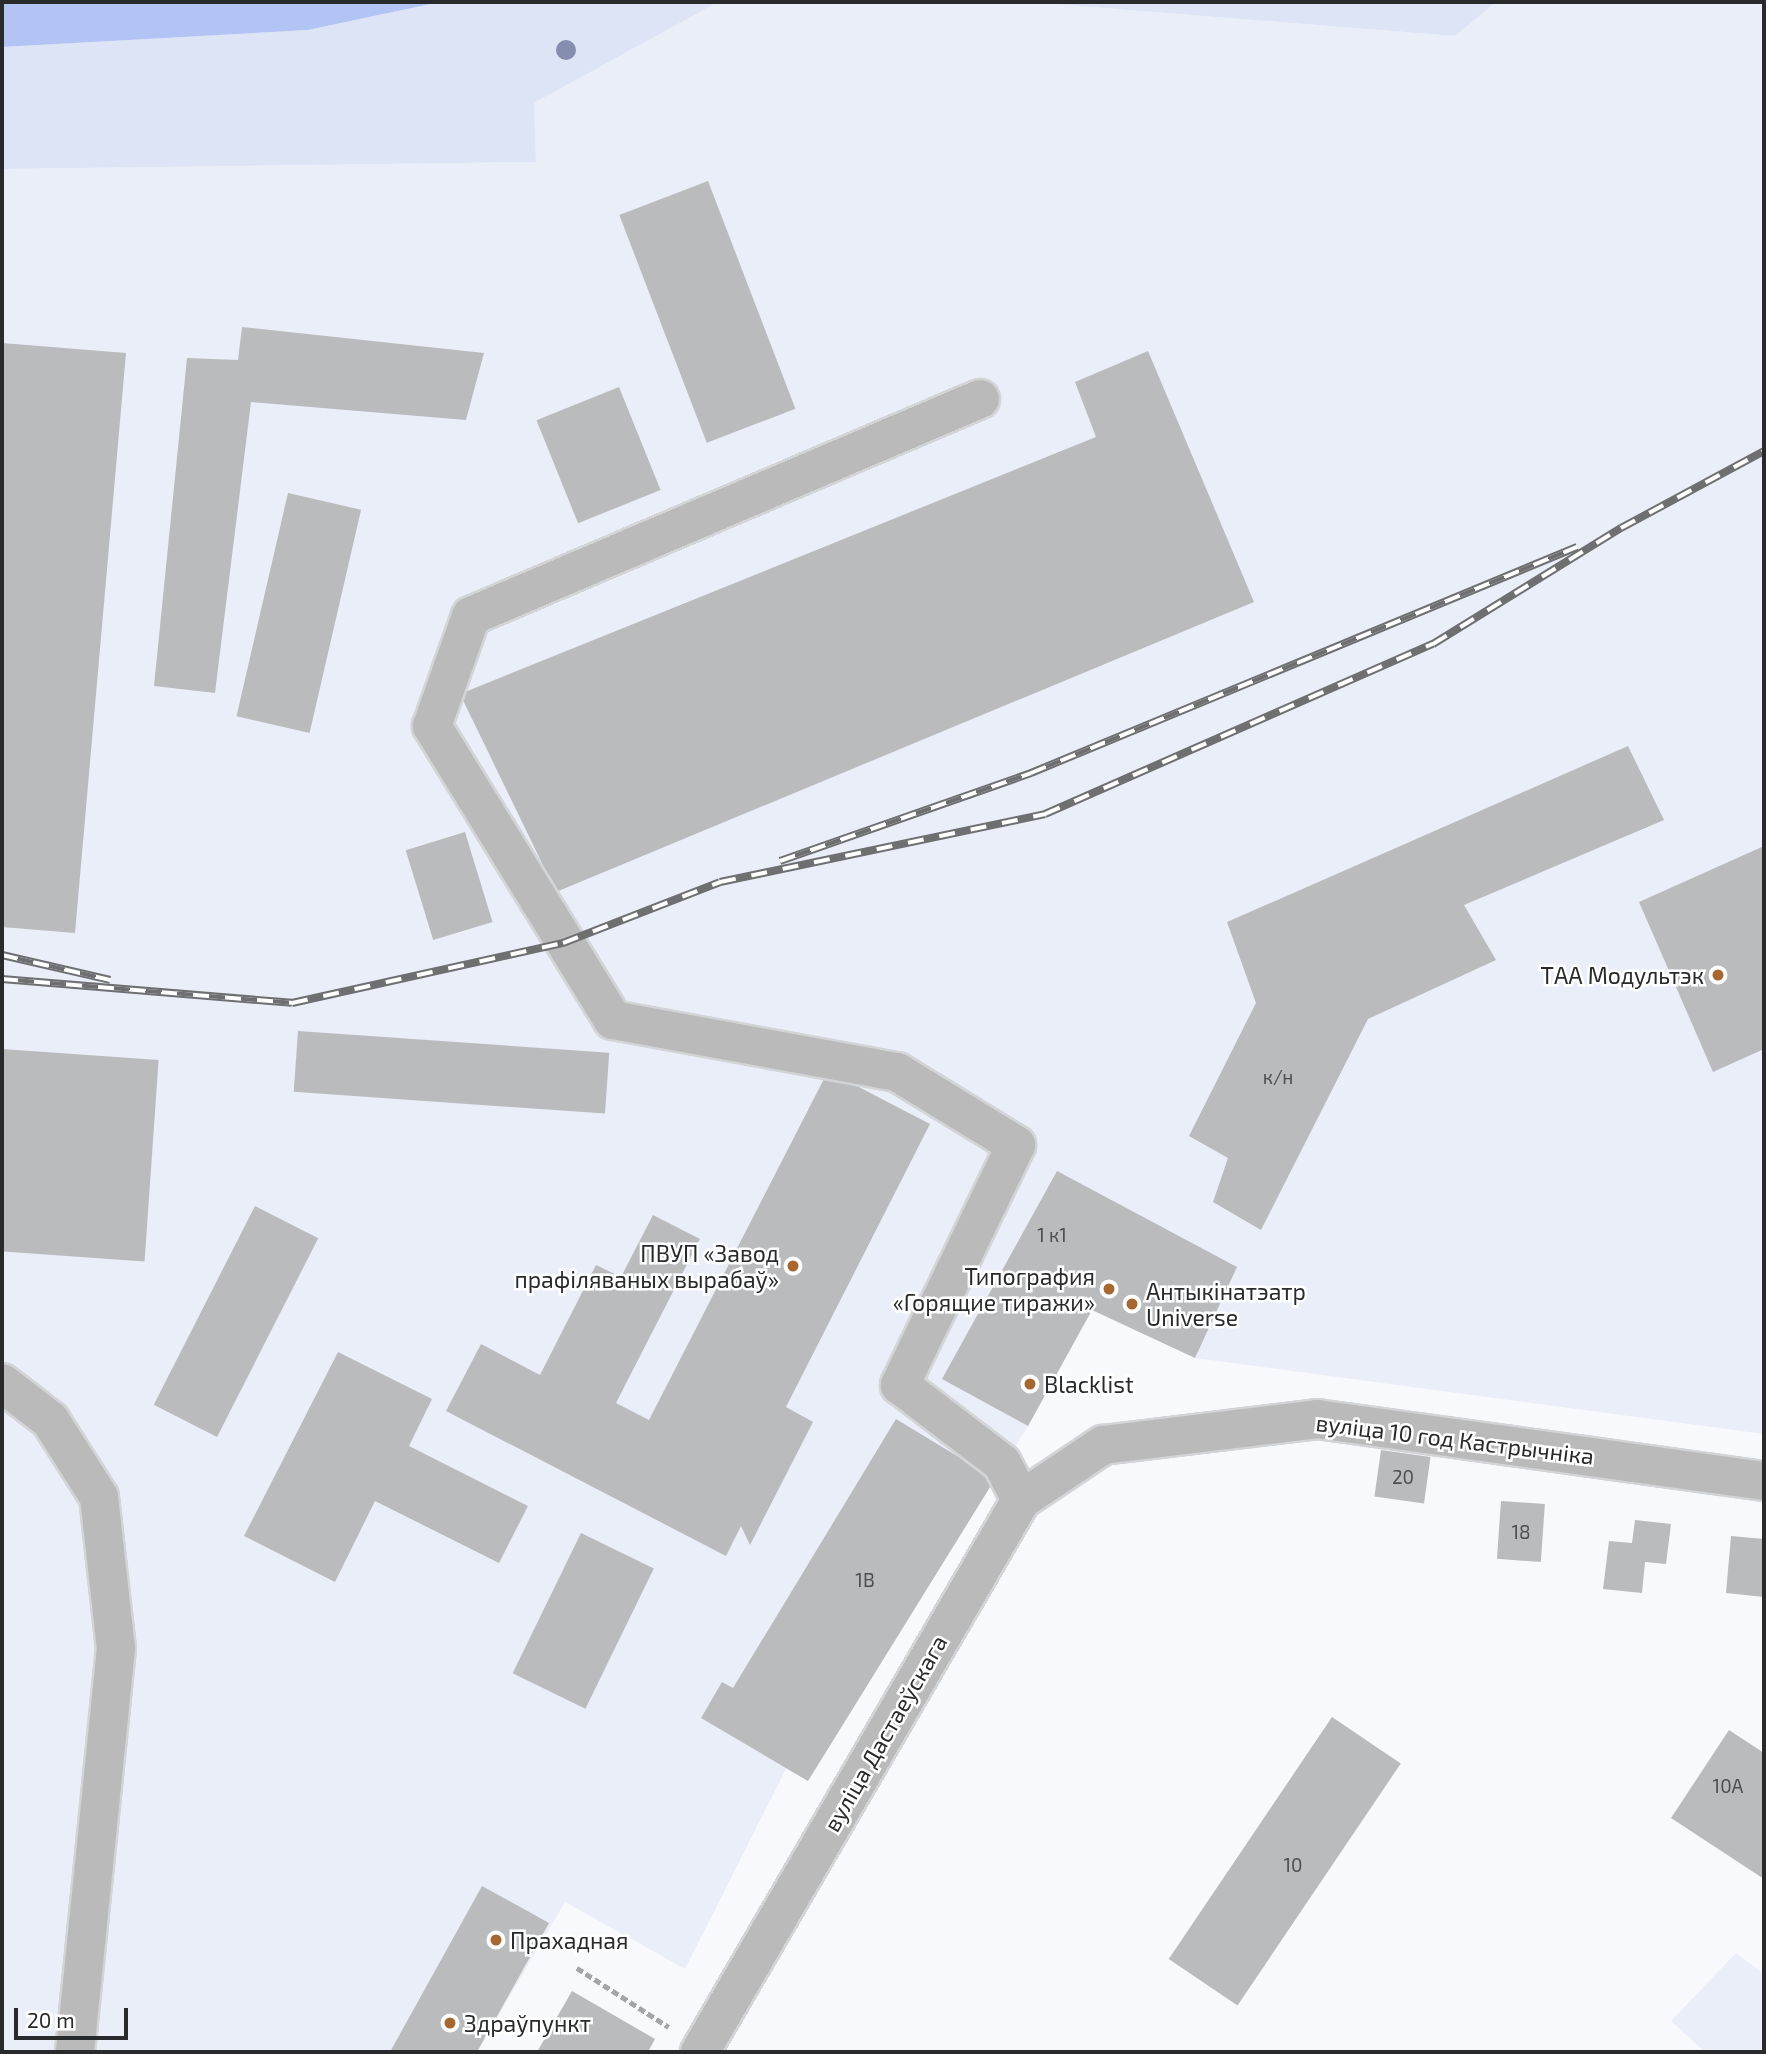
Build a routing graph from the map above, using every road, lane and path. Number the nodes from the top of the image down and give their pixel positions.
1 (979, 399) dead end
2 (2, 1383) edge
3 (1103, 1445) joint
4 (1764, 1481) edge
5 (1021, 1500) junction
6 (577, 1968) dead end
7 (704, 2051) edge
8 (75, 2052) edge

1 - 5 street
2 - 8 street
3 - 4 street, вуліца 10 год Кастрычніка
3 - 5 street, вуліца Дастаеўскага
5 - 7 street, вуліца Дастаеўскага
6 - 7 path

